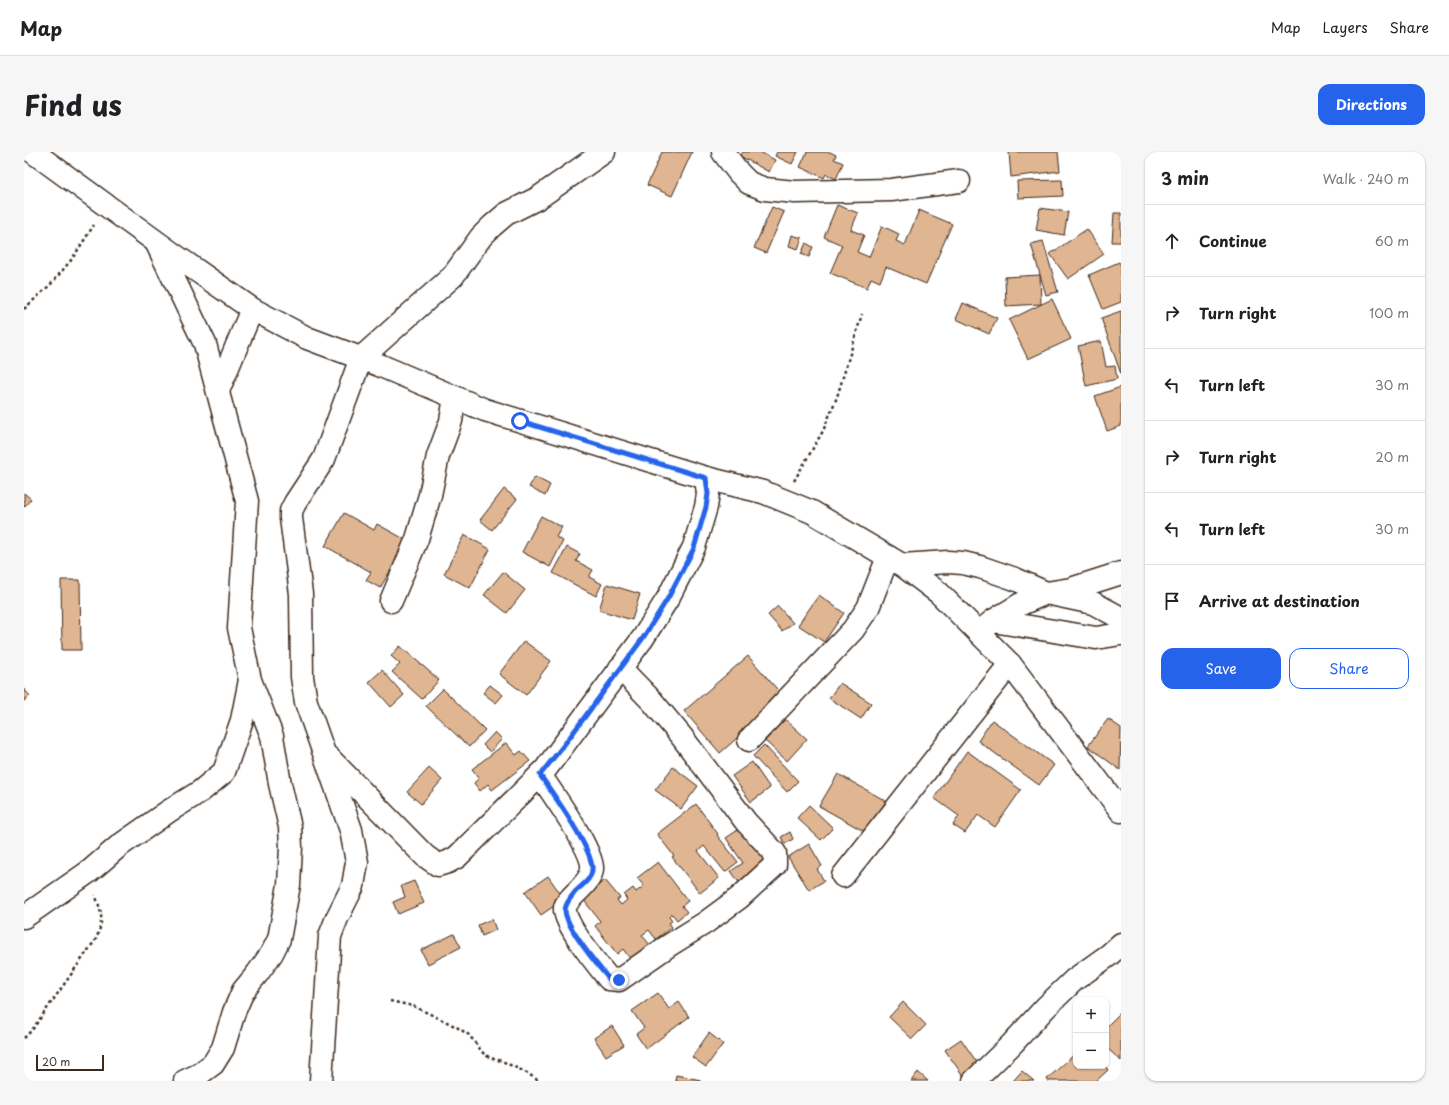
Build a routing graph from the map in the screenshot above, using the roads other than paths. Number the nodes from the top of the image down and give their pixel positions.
1 (33, 152) edge
2 (604, 152) edge
3 (723, 152) edge
4 (959, 181) dead end
5 (157, 242) junction
6 (252, 308) junction
7 (361, 358) junction
8 (218, 391) junction
9 (455, 397) junction
10 (706, 478) junction
11 (895, 561) junction
12 (1121, 573) edge
13 (1046, 593) junction
14 (391, 602) dead end
15 (1121, 618) edge
16 (986, 627) junction
17 (1121, 634) edge
18 (1096, 638) junction
19 (1121, 649) edge
20 (1010, 664) junction
21 (620, 668) junction
22 (250, 680) junction
23 (749, 740) dead end
24 (326, 754) junction
25 (540, 775) junction
26 (1120, 806) edge
27 (843, 876) dead end
28 (24, 917) edge
29 (1121, 944) edge
30 (185, 1081) edge
31 (321, 1081) edge
32 (974, 1081) edge

1 - 5 street
2 - 7 street
3 - 4 street
5 - 6 street
5 - 8 street
6 - 7 street
6 - 8 street
7 - 9 street
7 - 24 street
8 - 22 street
9 - 10 street
9 - 14 street
10 - 11 street
10 - 21 street
11 - 13 street
11 - 16 street
11 - 23 street
12 - 13 street
13 - 15 street
13 - 16 street
16 - 18 street
16 - 20 street
17 - 18 street
18 - 19 street
20 - 26 street
20 - 27 street
21 - 25 street
21 - 25 street
22 - 28 street
22 - 30 street
24 - 25 street
24 - 31 street
29 - 32 street

